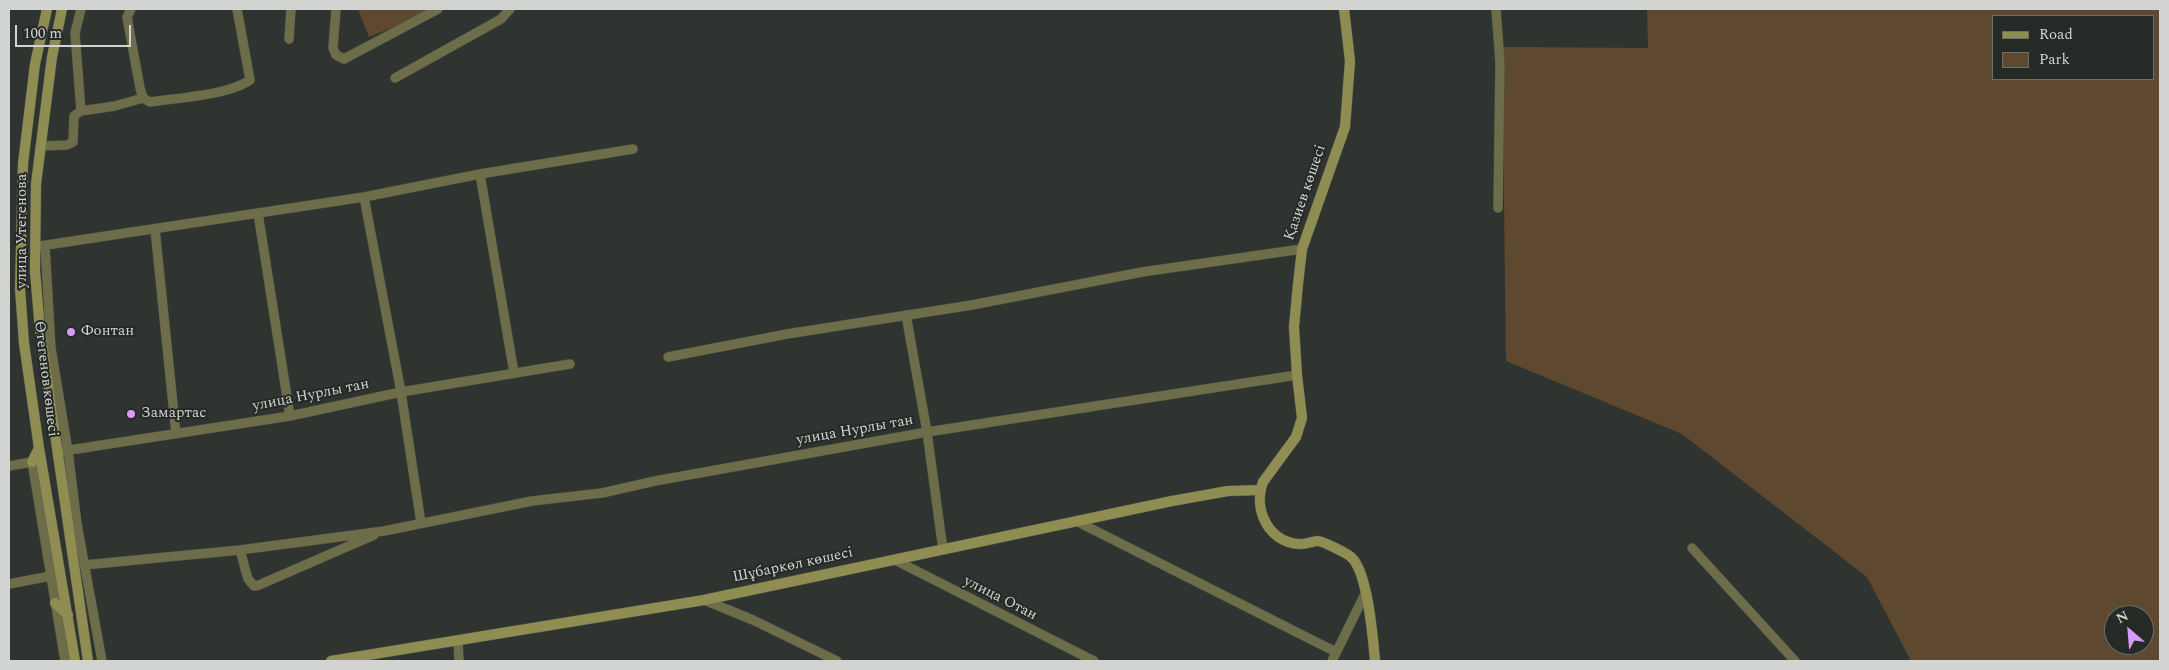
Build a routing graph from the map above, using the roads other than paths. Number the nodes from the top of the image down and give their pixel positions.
1 (47, 9) edge
2 (62, 9) edge
3 (81, 9) edge
4 (131, 9) edge
5 (237, 9) edge
6 (291, 9) edge
7 (336, 9) edge
8 (438, 9) edge
9 (510, 9) edge
10 (1344, 9) edge
11 (1496, 9) edge
12 (289, 39) dead end
13 (396, 78) dead end
14 (143, 98) junction
15 (81, 111) junction
16 (40, 146) junction
17 (633, 149) dead end
18 (480, 174) junction
19 (364, 197) junction
20 (1498, 208) dead end
21 (258, 213) junction
22 (155, 228) junction
23 (40, 246) junction
24 (1302, 249) junction
25 (906, 315) junction
26 (668, 357) dead end
27 (570, 364) dead end
28 (514, 373) junction
29 (1297, 375) junction
30 (400, 392) junction
31 (290, 416) junction
32 (927, 432) junction
33 (176, 434) junction
34 (39, 448) junction
35 (68, 451) junction
36 (57, 452) junction
37 (32, 462) junction
38 (9, 466) edge
39 (1260, 490) junction
40 (1078, 522) junction
41 (421, 523) junction
42 (384, 531) junction
43 (1692, 548) dead end
44 (240, 550) junction
45 (943, 550) junction
46 (894, 560) junction
47 (84, 565) junction
48 (51, 576) junction
49 (9, 584) edge
50 (1366, 592) junction
51 (704, 600) junction
52 (55, 603) junction
53 (68, 615) junction
54 (458, 640) junction
55 (1336, 652) junction
56 (65, 661) edge
57 (75, 661) edge
58 (88, 661) edge
59 (102, 661) edge
60 (330, 661) edge
61 (459, 661) edge
62 (836, 661) edge
63 (1094, 661) edge
64 (1332, 661) edge
65 (1375, 661) edge
66 (1795, 661) edge

1 - 34 street, Өтегенов көшесі
2 - 16 street, улица Утегенова
3 - 15 street
4 - 14 street
5 - 14 street
6 - 12 street
7 - 8 street
9 - 13 street
10 - 24 street, Қазиев көшесі
11 - 20 street
14 - 15 street
15 - 16 street
16 - 23 street, улица Утегенова
17 - 18 street
18 - 19 street
18 - 28 street
19 - 21 street
19 - 30 street
21 - 22 street
21 - 31 street
22 - 23 street
22 - 33 street
23 - 35 street
23 - 36 street, улица Утегенова
24 - 25 street
24 - 29 street, Қазиев көшесі
25 - 26 street
25 - 32 street
27 - 28 street, улица Нурлы тан
28 - 30 street, улица Нурлы тан
29 - 32 street, улица Нурлы тан
29 - 39 street, Қазиев көшесі
30 - 31 street, улица Нурлы тан
30 - 41 street
31 - 33 street, улица Нурлы тан
32 - 41 street, улица Нурлы тан
32 - 45 street
33 - 35 street, улица Нурлы тан
34 - 37 street
34 - 53 street, Өтегенов көшесі
35 - 36 street, улица Нурлы тан
35 - 47 street
36 - 58 street, улица Утегенова
37 - 38 street
37 - 48 street
39 - 40 street, Шұбаркөл көшесі
39 - 50 street
40 - 45 street, Шұбаркөл көшесі
40 - 55 street
41 - 42 street, улица Нурлы тан
42 - 44 street
42 - 44 street
43 - 66 street
44 - 47 street
45 - 46 street, Шұбаркөл көшесі
46 - 51 street, Шұбаркөл көшесі
46 - 63 street, улица Отан
47 - 59 street
48 - 49 street
48 - 52 street
50 - 55 street
50 - 65 street
51 - 54 street, Шұбаркөл көшесі
51 - 62 street
52 - 53 street
52 - 56 street
53 - 57 street, Өтегенов көшесі
54 - 60 street, Шұбаркөл көшесі
54 - 61 street
55 - 64 street

